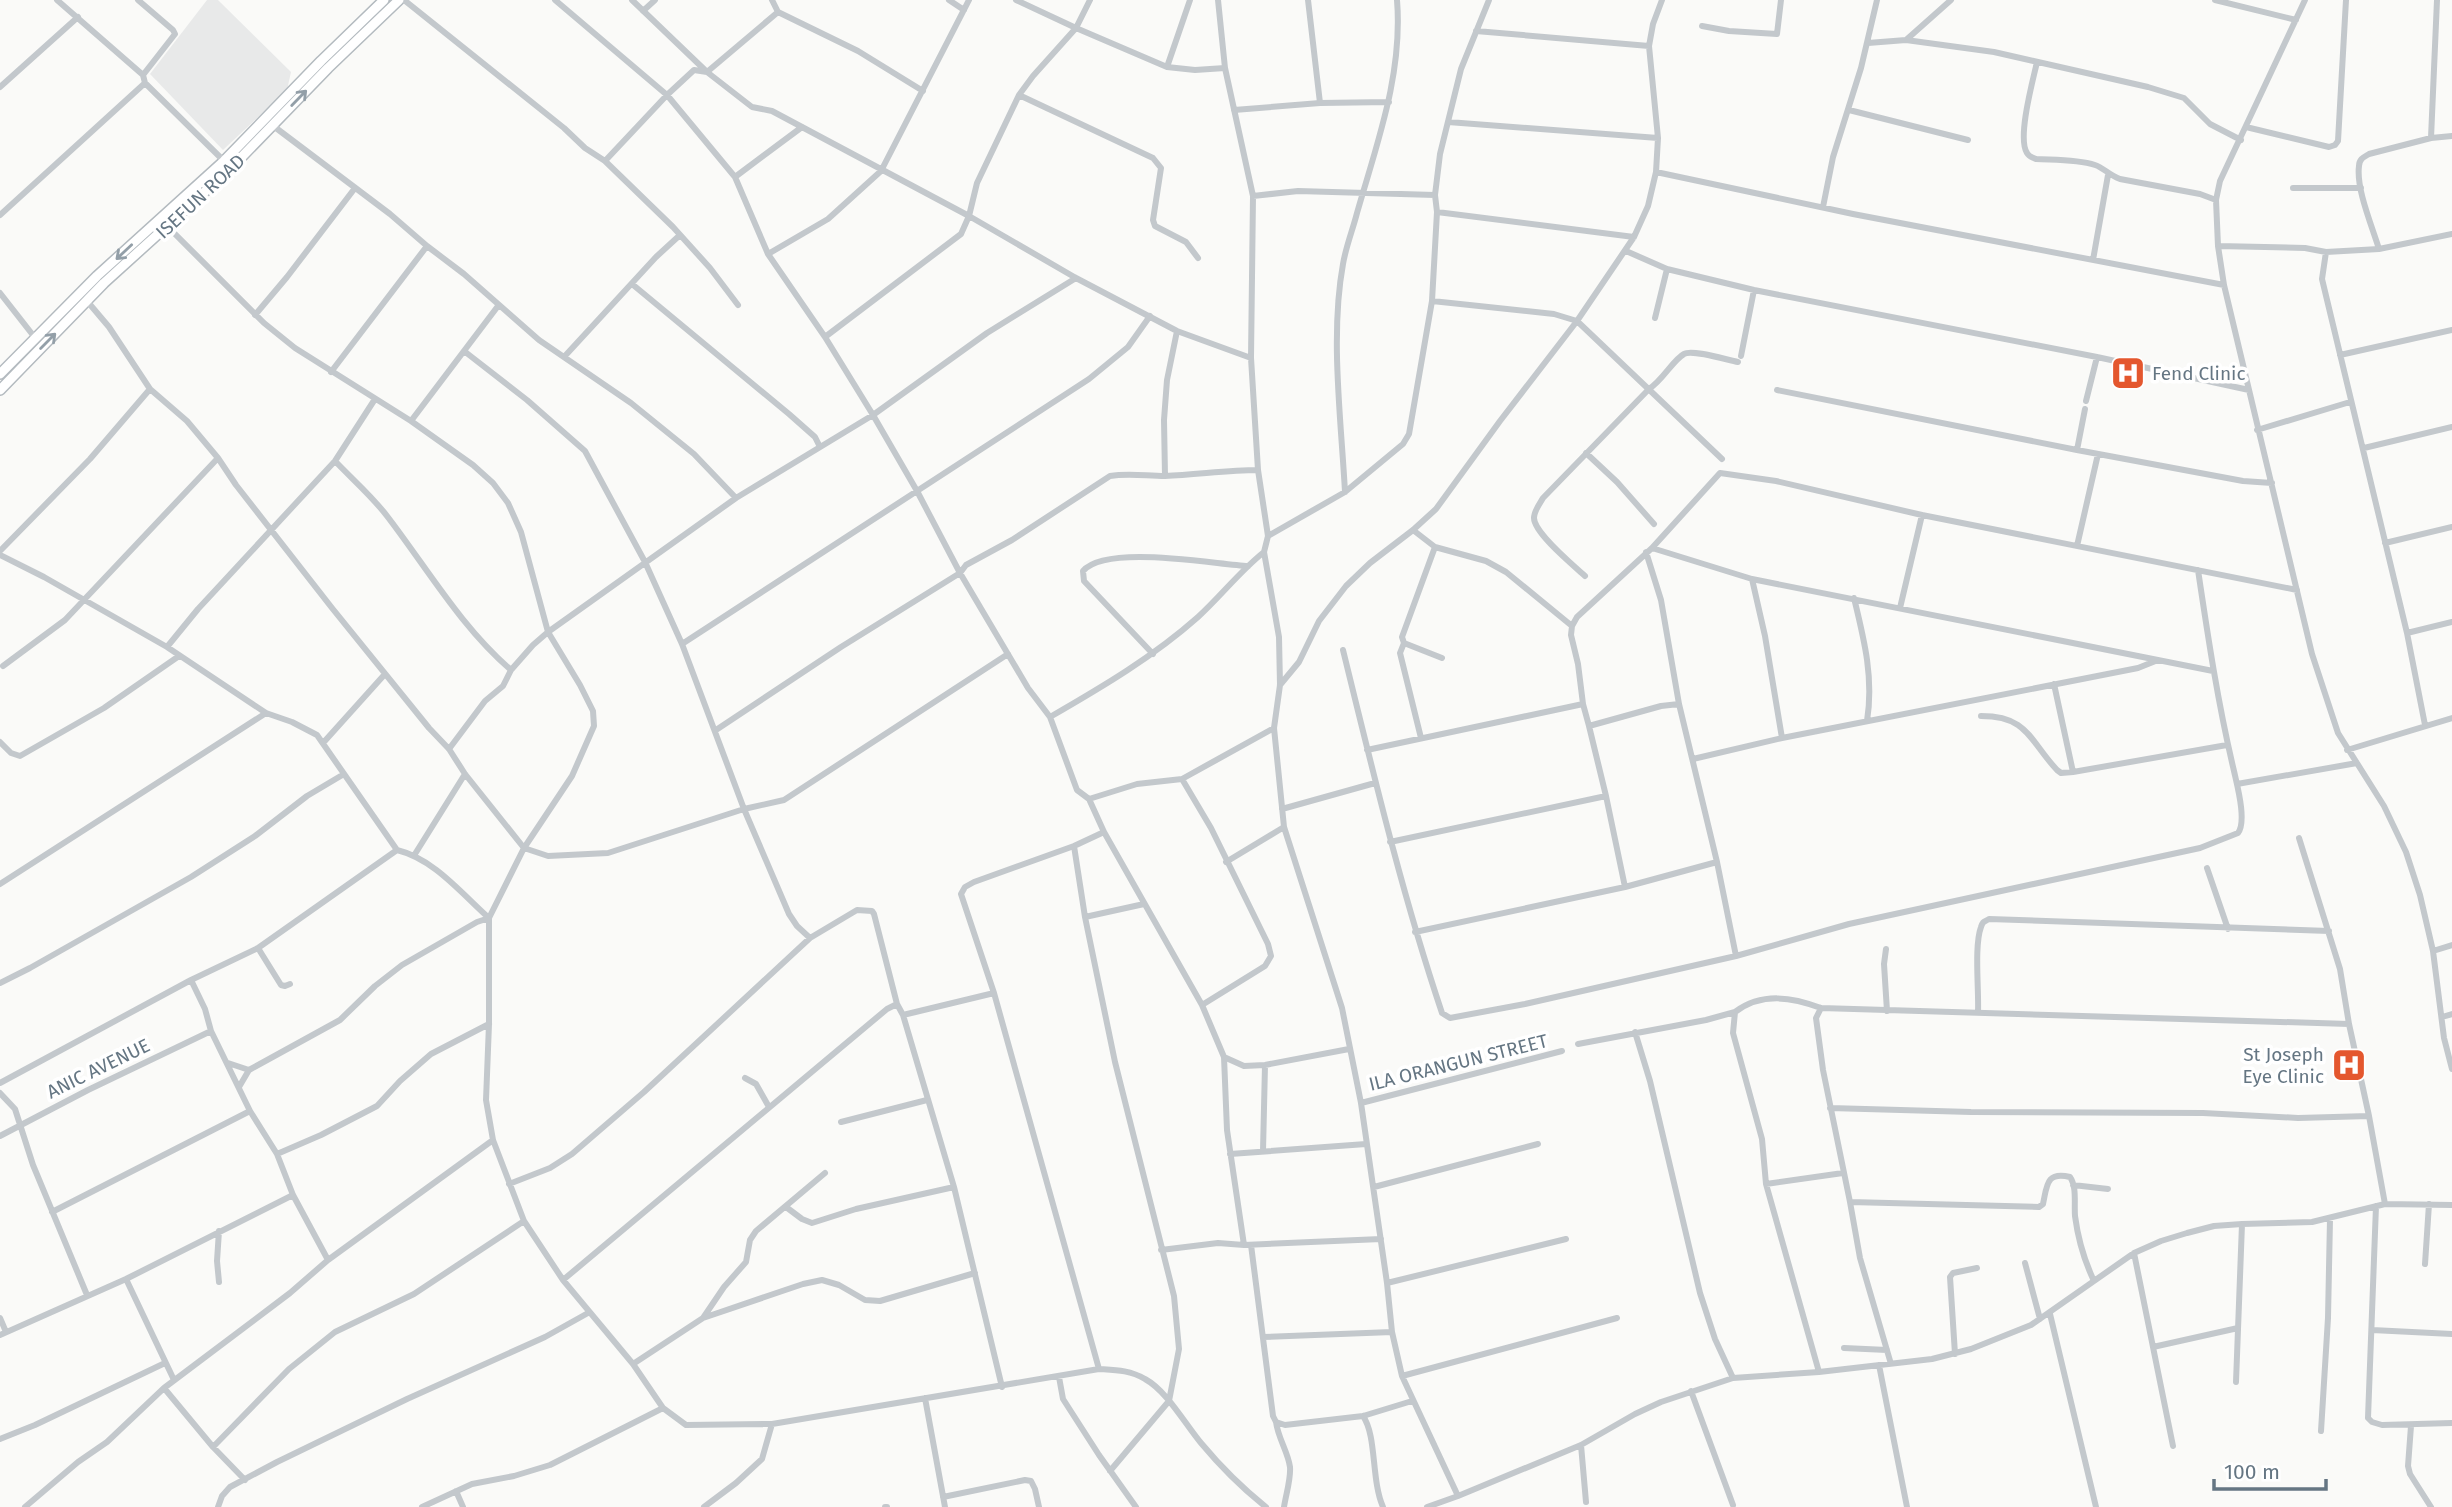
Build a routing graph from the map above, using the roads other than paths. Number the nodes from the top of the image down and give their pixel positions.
1 (57, 0) edge
2 (138, 0) edge
3 (384, 0) edge
4 (401, 0) edge
5 (555, 0) edge
6 (632, 0) edge
7 (655, 0) edge
8 (772, 0) edge
9 (949, 0) edge
10 (968, 0) edge
11 (1016, 0) edge
12 (1090, 0) edge
13 (1190, 0) edge
14 (1219, 0) edge
15 (1308, 0) edge
16 (1397, 0) edge
17 (1489, 0) edge
18 (1661, 0) edge
19 (1781, 0) edge
20 (1877, 0) edge
21 (1951, 0) edge
22 (2215, 0) edge
23 (2305, 0) edge
24 (2346, 0) edge
25 (2437, 0) edge
26 (964, 10) junction
27 (643, 11) junction
28 (778, 12) junction
29 (78, 16) junction
30 (2296, 20) junction
31 (1702, 26) dead end
32 (1076, 28) junction
33 (1476, 31) junction
34 (1906, 40) junction
35 (1868, 43) junction
36 (1649, 46) junction
37 (2037, 62) junction
38 (1167, 67) junction
39 (1226, 68) junction
40 (707, 72) junction
41 (144, 79) junction
42 (0, 87) edge
43 (922, 91) junction
44 (667, 95) junction
45 (1019, 95) junction
46 (1389, 102) junction
47 (1320, 103) junction
48 (1234, 110) junction
49 (1849, 110) junction
50 (1448, 122) junction
51 (272, 125) junction
52 (802, 127) junction
53 (2246, 127) junction
54 (2452, 136) edge
55 (1658, 138) junction
56 (2431, 138) junction
57 (2241, 140) junction
58 (1968, 141) dead end
59 (224, 161) junction
60 (606, 161) junction
61 (881, 171) junction
62 (1656, 172) junction
63 (2108, 175) junction
64 (735, 177) junction
65 (355, 188) junction
66 (2293, 188) dead end
67 (2361, 188) junction
68 (1363, 193) junction
69 (1435, 195) junction
70 (1253, 196) junction
71 (2216, 200) junction
72 (1823, 207) junction
73 (1437, 212) junction
74 (0, 215) edge
75 (969, 216) junction
76 (167, 226) junction
77 (2452, 234) edge
78 (680, 235) junction
79 (1634, 237) junction
80 (427, 246) junction
81 (2218, 246) junction
82 (2379, 249) junction
83 (1626, 251) junction
84 (2326, 252) junction
85 (768, 254) junction
86 (1198, 258) dead end
87 (2093, 260) junction
88 (1667, 269) junction
89 (1076, 278) junction
90 (632, 284) junction
91 (2224, 285) junction
92 (1754, 290) junction
93 (0, 293) edge
94 (87, 301) junction
95 (1433, 301) junction
96 (498, 306) junction
97 (738, 306) dead end
98 (255, 315) junction
99 (1150, 316) junction
100 (1655, 317) dead end
101 (1577, 321) junction
102 (2452, 330) edge
103 (1177, 331) junction
104 (825, 337) junction
105 (36, 339) junction
106 (464, 351) junction
107 (2340, 355) junction
108 (564, 357) junction
109 (2097, 357) junction
110 (1251, 358) junction
111 (331, 372) junction
112 (0, 374) edge
113 (150, 389) junction
114 (1649, 389) junction
115 (0, 390) edge
116 (1777, 390) dead end
117 (2249, 390) junction
118 (375, 400) junction
119 (2350, 402) junction
120 (873, 415) junction
121 (411, 421) junction
122 (2452, 427) edge
123 (2258, 429) junction
124 (820, 447) junction
125 (2364, 448) junction
126 (2077, 450) junction
127 (1586, 453) junction
128 (2098, 454) junction
129 (218, 458) junction
130 (1722, 459) dead end
131 (335, 461) junction
132 (1258, 470) junction
133 (1165, 475) junction
134 (2272, 483) junction
135 (917, 491) junction
136 (1345, 492) junction
137 (736, 498) junction
138 (1922, 515) junction
139 (1654, 524) dead end
140 (2452, 527) edge
141 (272, 530) junction
142 (1413, 530) junction
143 (1268, 536) junction
144 (2385, 543) junction
145 (2077, 546) junction
146 (1435, 547) junction
147 (1649, 550) junction
148 (1265, 552) junction
149 (0, 553) edge
150 (646, 562) junction
151 (1248, 565) junction
152 (2198, 570) junction
153 (960, 573) junction
154 (1585, 576) dead end
155 (1752, 579) junction
156 (2297, 590) junction
157 (1854, 598) junction
158 (85, 601) junction
159 (1900, 608) junction
160 (2452, 622) edge
161 (1572, 626) junction
162 (548, 632) junction
163 (2407, 633) junction
164 (682, 643) junction
165 (1404, 643) junction
166 (167, 647) junction
167 (1343, 650) dead end
168 (1007, 654) junction
169 (1153, 654) junction
170 (179, 656) junction
171 (1442, 658) dead end
172 (2158, 660) junction
173 (3, 666) dead end
174 (512, 670) junction
175 (2213, 671) junction
176 (385, 674) junction
177 (2054, 684) junction
178 (1280, 685) junction
179 (1583, 704) junction
180 (1679, 704) junction
181 (266, 713) junction
182 (1981, 716) dead end
183 (1050, 717) junction
184 (2452, 718) edge
185 (1867, 721) junction
186 (2425, 725) junction
187 (1589, 726) junction
188 (1275, 728) junction
189 (716, 730) junction
190 (1421, 738) junction
191 (1782, 738) junction
192 (0, 742) edge
193 (323, 743) junction
194 (2227, 745) junction
195 (449, 749) junction
196 (1367, 750) junction
197 (2347, 750) junction
198 (1693, 759) junction
199 (2357, 763) junction
200 (2073, 772) junction
201 (344, 774) junction
202 (465, 774) junction
203 (1182, 779) junction
204 (1375, 783) junction
205 (2237, 784) junction
206 (1606, 796) junction
207 (1089, 799) junction
208 (744, 809) junction
209 (1282, 809) junction
210 (1284, 827) junction
211 (1104, 832) junction
212 (2299, 838) dead end
213 (1390, 842) junction
214 (1074, 846) junction
215 (524, 848) junction
216 (397, 850) junction
217 (415, 854) junction
218 (1226, 862) junction
219 (1717, 862) junction
220 (2207, 868) dead end
221 (0, 884) edge
222 (1625, 887) junction
223 (1144, 904) junction
224 (1085, 917) junction
225 (489, 918) junction
226 (2228, 929) junction
227 (2329, 931) junction
228 (1415, 932) junction
229 (810, 938) junction
230 (2452, 945) edge
231 (258, 948) junction
232 (1886, 948) dead end
233 (2433, 951) junction
234 (1736, 956) junction
235 (191, 980) junction
236 (0, 983) edge
237 (290, 984) dead end
238 (994, 993) junction
239 (897, 1004) junction
240 (1202, 1005) junction
241 (1821, 1008) junction
242 (1887, 1011) junction
243 (1735, 1012) junction
244 (1978, 1012) junction
245 (2452, 1014) edge
246 (903, 1015) junction
247 (2442, 1017) junction
248 (489, 1024) junction
249 (2349, 1024) junction
250 (211, 1031) junction
251 (1635, 1032) junction
252 (1578, 1044) dead end
253 (1349, 1049) junction
254 (1562, 1051) dead end
255 (1224, 1057) junction
256 (228, 1063) junction
257 (1265, 1065) junction
258 (2452, 1069) edge
259 (250, 1070) junction
260 (745, 1078) dead end
261 (0, 1083) edge
262 (239, 1087) junction
263 (0, 1093) edge
264 (927, 1100) junction
265 (1361, 1103) junction
266 (769, 1107) junction
267 (1830, 1108) junction
268 (250, 1111) junction
269 (2369, 1116) junction
270 (841, 1122) dead end
271 (19, 1125) junction
272 (0, 1136) edge
273 (493, 1140) junction
274 (1366, 1144) junction
275 (1538, 1144) dead end
276 (1263, 1151) junction
277 (276, 1154) junction
278 (1230, 1154) junction
279 (825, 1173) dead end
280 (1843, 1173) junction
281 (509, 1184) junction
282 (1766, 1184) junction
283 (2073, 1185) junction
284 (954, 1187) junction
285 (1374, 1187) junction
286 (2108, 1189) dead end
287 (293, 1195) junction
288 (1850, 1202) junction
289 (2385, 1204) junction
290 (2429, 1204) junction
291 (2452, 1205) edge
292 (2376, 1206) junction
293 (786, 1207) junction
294 (52, 1212) junction
295 (2330, 1219) junction
296 (524, 1221) junction
297 (2242, 1224) junction
298 (219, 1231) junction
299 (1566, 1238) dead end
300 (1381, 1239) junction
301 (1248, 1245) junction
302 (1161, 1250) junction
303 (2134, 1253) junction
304 (328, 1259) junction
305 (2025, 1263) dead end
306 (2425, 1264) dead end
307 (1977, 1268) dead end
308 (975, 1273) junction
309 (125, 1279) junction
310 (563, 1280) junction
311 (2094, 1281) junction
312 (219, 1282) dead end
313 (1387, 1283) junction
314 (87, 1295) junction
315 (588, 1313) junction
316 (2050, 1314) junction
317 (0, 1318) edge
318 (703, 1318) junction
319 (1617, 1318) dead end
320 (2040, 1320) junction
321 (2238, 1328) junction
322 (2372, 1330) junction
323 (1392, 1332) junction
324 (3, 1333) edge
325 (2452, 1334) edge
326 (1262, 1337) junction
327 (2153, 1347) junction
328 (1844, 1348) dead end
329 (1887, 1350) junction
330 (1955, 1354) junction
331 (165, 1363) junction
332 (633, 1364) junction
333 (1891, 1364) junction
334 (1879, 1365) junction
335 (1099, 1369) junction
336 (1819, 1372) junction
337 (1402, 1376) junction
338 (1059, 1377) junction
339 (1733, 1378) junction
340 (174, 1380) junction
341 (2236, 1382) dead end
342 (1002, 1387) junction
343 (164, 1388) junction
344 (1691, 1391) junction
345 (925, 1398) junction
346 (1169, 1401) junction
347 (1412, 1401) junction
348 (663, 1408) junction
349 (1363, 1416) junction
350 (1276, 1422) junction
351 (2452, 1423) edge
352 (772, 1424) junction
353 (2411, 1426) junction
354 (2321, 1432) dead end
355 (0, 1439) edge
356 (1581, 1444) junction
357 (213, 1447) junction
358 (2173, 1447) dead end
359 (1110, 1471) junction
360 (245, 1480) junction
361 (456, 1490) junction
362 (1458, 1496) junction
363 (943, 1497) junction
364 (1586, 1502) dead end
365 (1442, 1504) edge
366 (1733, 1505) edge
367 (24, 1507) edge
368 (218, 1507) edge
369 (422, 1507) edge
370 (463, 1507) edge
371 (704, 1507) edge
372 (945, 1507) edge
373 (1040, 1507) edge
374 (1136, 1507) edge
375 (1266, 1507) edge
376 (1284, 1507) edge
377 (1383, 1507) edge
378 (1427, 1507) edge
379 (1907, 1507) edge
380 (2096, 1507) edge
381 (2431, 1507) edge

1 - 29 street
2 - 41 street
3 - 59 street, ISEFUN ROAD
51 -> 4 street, ISEFUN ROAD
4 - 60 street
5 - 44 street
6 - 27 street
7 - 27 street
8 - 28 street
9 - 26 street
10 - 26 street
11 - 32 street
12 - 32 street
13 - 38 street
14 - 39 street
15 - 47 street
16 - 46 street
17 - 33 street
18 - 36 street
19 - 31 street
20 - 35 street
21 - 34 street
22 - 30 street
23 - 30 street
24 - 53 street
25 - 56 street
26 - 43 street
27 - 40 street
28 - 40 street
28 - 43 street
29 - 41 street
29 - 42 street
30 - 53 street
32 - 38 street
32 - 45 street
33 - 36 street
33 - 50 street
34 - 35 street
34 - 37 street
35 - 49 street
36 - 55 street
37 - 57 street
37 - 63 street
38 - 39 street
39 - 48 street
40 - 44 street
40 - 52 street
41 - 59 street
41 - 74 street
43 - 61 street
44 - 60 street
44 - 64 street
45 - 75 street
45 - 86 street
46 - 47 street
46 - 68 street
47 - 48 street
48 - 70 street
49 - 58 street
49 - 72 street
50 - 55 street
50 - 69 street
51 - 65 street
51 - 76 street, ISEFUN ROAD
52 - 61 street
52 - 64 street
53 - 57 street
54 - 56 street
55 - 62 street
56 - 67 street
57 - 71 street
59 -> 105 street, ISEFUN ROAD
60 - 78 street
61 - 75 street
61 - 85 street
62 - 72 street
62 - 79 street
63 - 71 street
63 - 87 street
64 - 85 street
65 - 80 street
65 - 98 street
66 - 67 street
67 - 82 street
68 - 69 street
68 - 70 street
68 - 136 street
69 - 73 street
70 - 110 street
71 - 81 street
72 - 87 street
73 - 79 street
73 - 95 street
75 - 89 street
75 - 104 street
76 - 94 street, ISEFUN ROAD
76 - 98 street
77 - 82 street
78 - 90 street
78 - 97 street
79 - 83 street
80 - 96 street
80 - 111 street
81 - 84 street
81 - 91 street
82 - 84 street
83 - 88 street
83 - 101 street
84 - 107 street
85 - 104 street
87 - 91 street
88 - 92 street
88 - 100 street
89 - 99 street
89 - 120 street
90 - 108 street
90 - 124 street
91 - 117 street
92 - 109 street
92 - 114 street
93 - 105 street
94 - 113 street
115 -> 94 street, ISEFUN ROAD
95 - 101 street
95 - 136 street
96 - 106 street
96 - 108 street
98 - 111 street
99 - 103 street
99 - 135 street
101 - 114 street
101 - 142 street
102 - 107 street
103 - 110 street
103 - 133 street
104 - 120 street
105 - 112 street, ISEFUN ROAD
106 - 121 street
106 - 150 street
107 - 119 street
108 - 137 street
109 - 117 street
109 - 126 street
110 - 132 street
111 - 118 street
113 - 129 street
113 - 149 street
114 - 127 street
114 - 130 street
116 - 126 street
117 - 123 street
118 - 121 street
118 - 131 street
119 - 123 street
119 - 125 street
120 - 124 street
120 - 135 street
121 - 162 street
122 - 125 street
123 - 134 street
124 - 137 street
125 - 144 street
126 - 128 street
127 - 139 street
127 - 154 street
128 - 134 street
128 - 145 street
129 - 141 street
129 - 158 street
131 - 141 street
131 - 174 street
132 - 133 street
132 - 143 street
133 - 153 street
134 - 156 street
135 - 153 street
135 - 164 street
136 - 143 street
137 - 150 street
138 - 145 street
138 - 147 street
138 - 159 street
140 - 144 street
141 - 166 street
141 - 176 street
142 - 146 street
142 - 178 street
143 - 148 street
144 - 163 street
145 - 152 street
146 - 161 street
146 - 165 street
147 - 155 street
147 - 161 street
147 - 180 street
148 - 151 street
148 - 178 street
149 - 158 street
150 - 162 street
150 - 164 street
151 - 169 street
151 - 169 street
152 - 156 street
152 - 175 street
153 - 168 street
153 - 189 street
155 - 157 street
155 - 191 street
156 - 197 street
157 - 159 street
157 - 185 street
158 - 166 street
158 - 173 street
159 - 172 street
160 - 163 street
161 - 179 street
162 - 174 street
162 - 215 street
163 - 186 street
164 - 189 street
165 - 171 street
165 - 190 street
166 - 170 street
167 - 196 street
168 - 183 street
168 - 208 street
169 - 183 street
170 - 181 street
170 - 192 street
172 - 175 street
172 - 177 street
174 - 195 street
175 - 194 street
176 - 193 street
176 - 195 street
177 - 185 street
177 - 200 street
178 - 188 street
179 - 187 street
179 - 190 street
180 - 187 street
180 - 198 street
181 - 193 street
181 - 221 street
182 - 200 street
183 - 207 street
184 - 186 street
185 - 191 street
186 - 197 street
187 - 206 street
188 - 203 street
188 - 209 street
189 - 208 street
190 - 196 street
191 - 198 street
193 - 201 street
194 - 200 street
194 - 205 street
195 - 202 street
196 - 204 street
197 - 199 street
198 - 219 street
199 - 205 street
199 - 233 street
201 - 216 street
201 - 236 street
202 - 215 street
202 - 217 street
203 - 207 street
203 - 218 street
204 - 209 street
204 - 213 street
205 - 234 street
206 - 213 street
206 - 222 street
207 - 211 street
208 - 215 street
208 - 229 street
209 - 210 street
210 - 218 street
210 - 253 street
211 - 214 street
211 - 223 street
212 - 227 street
213 - 228 street
214 - 224 street
214 - 238 street
215 - 225 street
216 - 217 street
216 - 231 street
217 - 225 street
218 - 240 street
219 - 222 street
219 - 234 street
220 - 226 street
222 - 228 street
223 - 224 street
223 - 240 street
224 - 302 street
225 - 248 street
225 - 259 street
226 - 227 street
226 - 244 street
227 - 249 street
228 - 234 street
229 - 239 street
229 - 281 street
230 - 233 street
231 - 235 street
231 - 237 street
232 - 242 street
233 - 247 street
235 - 250 street
235 - 261 street
238 - 246 street
238 - 335 street
239 - 246 street
239 - 266 street
240 - 255 street
241 - 242 street
241 - 243 street
241 - 267 street
242 - 244 street
243 - 251 street
243 - 282 street
244 - 249 street
245 - 247 street
246 - 264 street
247 - 258 street
248 - 273 street
248 - 277 street
249 - 269 street
250 - 256 street
250 - 271 street, ANIC AVENUE
251 - 252 street
251 - 339 street
253 - 257 street
253 - 265 street
254 - 265 street, ILA ORANGUN STREET
255 - 257 street
255 - 278 street
256 - 259 street
256 - 262 street
257 - 276 street
259 - 262 street
260 - 266 street
262 - 268 street
263 - 271 street
264 - 270 street
264 - 284 street
265 - 274 street
266 - 310 street
267 - 269 street
267 - 280 street
268 - 277 street
268 - 294 street
269 - 289 street
271 - 272 street, ANIC AVENUE
271 - 294 street
273 - 281 street
273 - 304 street
274 - 276 street
274 - 285 street
275 - 285 street
276 - 278 street
277 - 287 street
278 - 301 street
279 - 293 street
280 - 282 street
280 - 288 street
281 - 296 street
282 - 336 street
283 - 286 street
283 - 288 street
283 - 311 street
284 - 293 street
284 - 308 street
285 - 300 street
287 - 298 street
287 - 304 street
288 - 329 street
289 - 290 street
289 - 292 street
290 - 291 street
290 - 306 street
292 - 295 street
292 - 322 street
293 - 318 street
294 - 314 street
295 - 297 street
295 - 354 street
296 - 310 street
296 - 357 street
297 - 303 street
297 - 321 street
298 - 309 street
298 - 312 street
299 - 313 street
300 - 301 street
300 - 313 street
301 - 302 street
301 - 326 street
302 - 346 street
303 - 311 street
303 - 327 street
304 - 340 street
305 - 320 street
307 - 330 street
308 - 318 street
308 - 342 street
309 - 314 street
309 - 331 street
310 - 315 street
311 - 316 street
313 - 323 street
314 - 324 street
315 - 332 street
315 - 360 street
316 - 320 street
316 - 380 street
317 - 324 street
318 - 332 street
319 - 337 street
320 - 330 street
321 - 327 street
321 - 341 street
322 - 325 street
322 - 353 street
323 - 326 street
323 - 337 street
326 - 350 street
327 - 358 street
328 - 329 street
329 - 333 street
330 - 333 street
331 - 340 street
331 - 355 street
332 - 348 street
333 - 334 street
334 - 336 street
334 - 379 street
335 - 338 street
335 - 346 street
336 - 339 street
337 - 347 street
338 - 342 street
338 - 359 street
339 - 344 street
340 - 343 street
342 - 345 street
343 - 357 street
343 - 367 street
344 - 356 street
344 - 366 street
345 - 352 street
345 - 363 street
346 - 359 street
346 - 375 street
347 - 349 street
347 - 362 street
348 - 352 street
348 - 361 street
349 - 350 street
349 - 377 street
350 - 376 street
351 - 353 street
352 - 371 street
353 - 381 street
356 - 362 street
356 - 364 street
357 - 360 street
359 - 374 street
360 - 368 street
361 - 369 street
361 - 370 street
362 - 365 street
363 - 372 street
363 - 373 street
365 - 378 street

